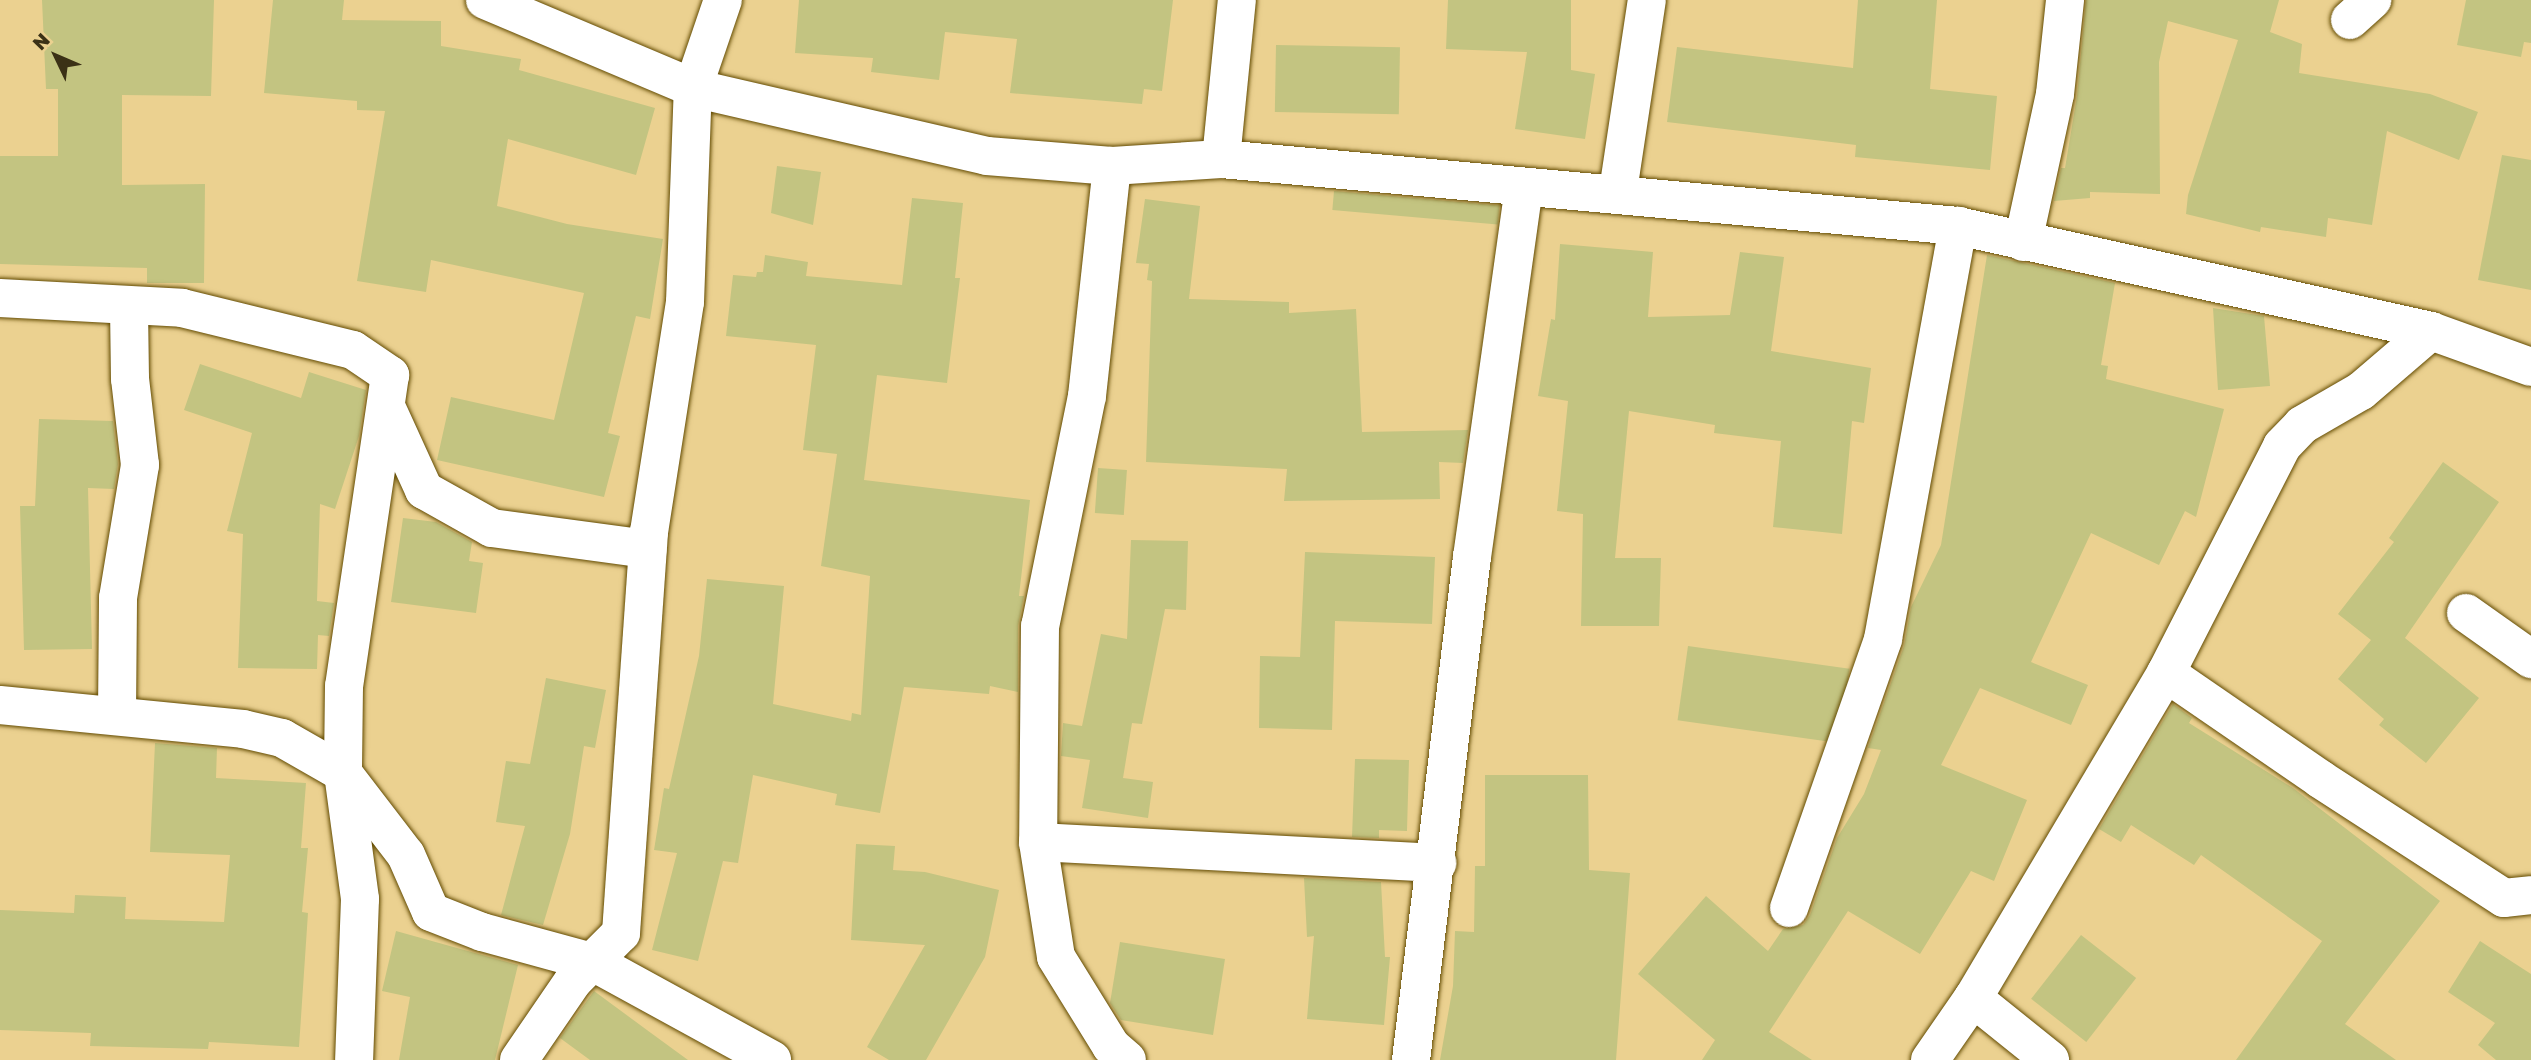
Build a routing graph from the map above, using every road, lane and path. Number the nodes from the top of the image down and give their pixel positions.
1 (485, 0) edge
2 (723, 0) edge
3 (1237, 0) edge
4 (1647, 0) edge
5 (2065, 0) edge
6 (693, 88) junction
7 (1221, 159) junction
8 (1112, 166) junction
9 (1524, 189) junction
10 (1618, 191) junction
11 (1958, 226) junction
12 (2023, 242) junction
13 (0, 298) edge
14 (129, 306) junction
15 (2431, 331) junction
16 (2531, 367) edge
17 (388, 411) junction
18 (648, 549) junction
19 (2466, 613) dead end
20 (2531, 659) edge
21 (2166, 673) junction
22 (0, 705) edge
23 (117, 715) junction
24 (343, 773) junction
25 (1038, 842) junction
26 (1437, 863) junction
27 (2531, 895) edge
28 (1789, 908) dead end
29 (595, 963) junction
30 (1973, 998) junction
31 (357, 1056) edge
32 (519, 1060) edge
33 (772, 1060) edge
34 (1127, 1060) edge
35 (1411, 1060) edge
36 (1930, 1060) edge
37 (2049, 1060) edge

1 - 6 street
2 - 6 street
3 - 7 street
4 - 10 street
5 - 12 street
6 - 8 street
6 - 18 street
7 - 8 street
7 - 9 street
8 - 25 street
9 - 10 street
9 - 26 street
10 - 11 street
11 - 12 street
11 - 28 street
12 - 15 street
13 - 14 street
14 - 17 street
14 - 23 street
15 - 16 street
15 - 21 street
17 - 18 street
17 - 24 street
18 - 29 street
19 - 20 street
21 - 27 street
21 - 30 street
22 - 23 street
23 - 24 street
24 - 29 street
24 - 31 street
25 - 26 street
25 - 34 street
26 - 35 street
29 - 32 street
29 - 33 street
30 - 36 street
30 - 37 street

